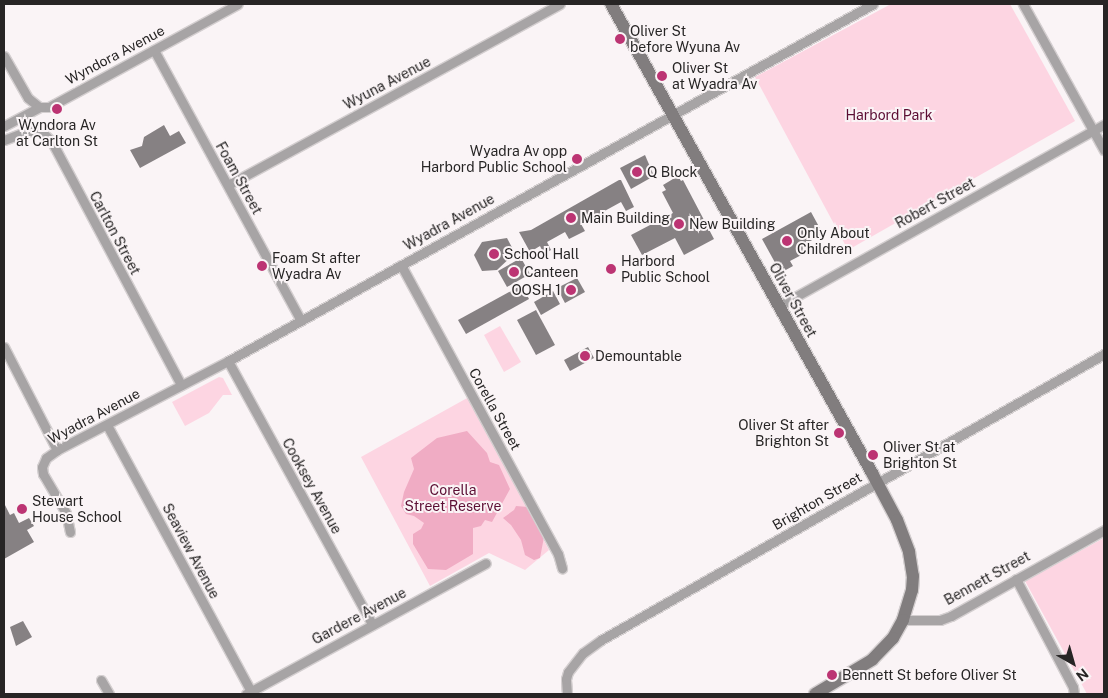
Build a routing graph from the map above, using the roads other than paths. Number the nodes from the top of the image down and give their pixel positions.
1 (238, 4) edge
2 (560, 4) edge
3 (611, 4) edge
4 (873, 4) edge
5 (1023, 4) edge
6 (154, 50) junction
7 (4, 56) edge
8 (40, 107) junction
9 (673, 115) junction
10 (1104, 124) edge
11 (4, 126) edge
12 (1093, 130) junction
13 (4, 140) edge
14 (1104, 150) edge
15 (228, 185) junction
16 (401, 265) junction
17 (779, 306) junction
18 (300, 319) junction
19 (4, 347) edge
20 (1104, 354) edge
21 (228, 360) junction
22 (181, 385) junction
23 (107, 425) junction
24 (57, 450) junction
25 (877, 482) junction
26 (1104, 530) edge
27 (70, 532) dead end
28 (486, 564) dead end
29 (562, 568) dead end
30 (1016, 579) junction
31 (903, 620) junction
32 (372, 624) junction
33 (101, 680) dead end
34 (248, 692) edge
35 (564, 693) edge
36 (109, 694) edge
37 (815, 694) edge
38 (1074, 694) edge

1 - 6 street, Wyndora Avenue
2 - 15 street, Wyuna Avenue
3 - 9 main road, Oliver Street
4 - 9 street, Wyadra Avenue
5 - 12 street
6 - 8 street, Wyndora Avenue
6 - 15 street, Foam Street
7 - 8 street
8 - 11 street, Wyndora Avenue
9 - 16 street, Wyadra Avenue
9 - 17 main road, Oliver Street
10 - 12 street, Robert Street
12 - 14 street
12 - 17 street, Robert Street
13 - 22 street, Carlton Street
15 - 18 street, Foam Street
16 - 18 street, Wyadra Avenue
16 - 29 street, Corella Street
17 - 25 main road, Oliver Street
18 - 21 street, Wyadra Avenue
19 - 24 street
20 - 25 street, Brighton Street
21 - 22 street, Wyadra Avenue
21 - 32 street, Cooksey Avenue
22 - 23 street, Wyadra Avenue
23 - 24 street, Wyadra Avenue
23 - 34 street, Seaview Avenue
24 - 27 street, Wyadra Avenue
25 - 31 main road, Oliver Street
25 - 35 street, Brighton Street
26 - 30 street, Bennett Street
28 - 32 street, Gardere Avenue
30 - 31 street, Bennett Street
30 - 38 street
31 - 37 main road
32 - 34 street, Gardere Avenue
33 - 36 street

